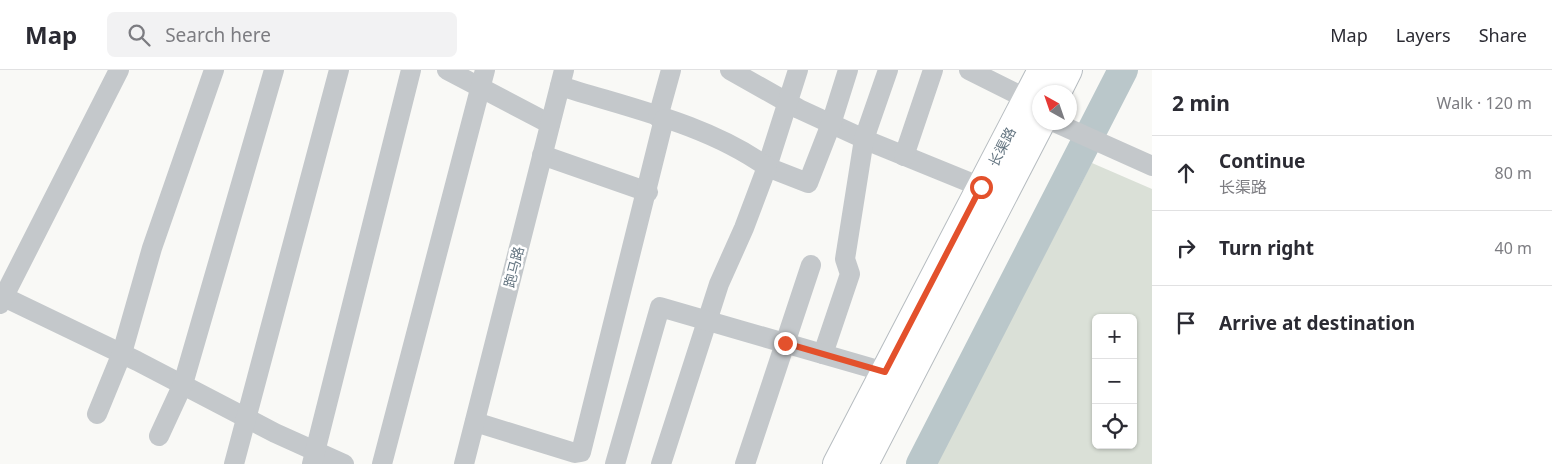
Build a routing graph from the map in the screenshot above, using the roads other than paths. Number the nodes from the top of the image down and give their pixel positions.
1 (119, 70) edge
2 (214, 70) edge
3 (274, 70) edge
4 (339, 70) edge
5 (412, 70) edge
6 (447, 70) edge
7 (671, 70) edge
8 (730, 70) edge
9 (798, 70) edge
10 (848, 70) edge
11 (888, 70) edge
12 (933, 70) edge
13 (1042, 70) edge
14 (1068, 70) edge
15 (977, 72) edge
16 (751, 75) edge
17 (562, 78) edge
18 (482, 79) edge
19 (1060, 85) edge
20 (1027, 99) junction
21 (788, 103) junction
22 (661, 118) junction
23 (550, 124) junction
24 (831, 124) junction
25 (1049, 130) edge
26 (1067, 130) edge
27 (864, 139) junction
28 (542, 155) junction
29 (904, 156) junction
30 (1152, 166) edge
31 (767, 167) junction
32 (981, 187) junction
33 (648, 192) junction
34 (811, 265) dead end
35 (2, 300) edge
36 (706, 320) junction
37 (785, 343) junction
38 (122, 353) junction
39 (823, 354) junction
40 (885, 372) junction
41 (182, 384) junction
42 (97, 414) dead end
43 (246, 417) junction
44 (475, 422) junction
45 (159, 436) dead end
46 (314, 457) edge
47 (234, 464) edge
48 (344, 464) edge
49 (382, 464) edge
50 (464, 464) edge
51 (615, 464) edge
52 (661, 464) edge
53 (745, 464) edge
54 (837, 464) edge
55 (864, 464) edge

1 - 35 street
2 - 38 street
3 - 41 street
4 - 43 street
5 - 46 street
6 - 18 street
7 - 22 street
8 - 16 street
9 - 21 street
10 - 24 street
11 - 27 street
12 - 29 street
13 - 20 main road, 长渠路
14 - 19 main road
15 - 20 street
16 - 21 street
17 - 22 street
17 - 23 street, 跑马路
18 - 23 street
18 - 49 street
20 - 32 main road, 长渠路
21 - 24 street
21 - 31 street
22 - 31 street
22 - 33 street
23 - 28 street, 跑马路
24 - 27 street
24 - 31 street
25 - 55 main road, 长渠路
26 - 30 street
27 - 29 street
27 - 39 street
28 - 33 street
28 - 44 street, 跑马路
29 - 32 street
31 - 36 street
32 - 40 main road, 长渠路
33 - 44 street
34 - 37 street
35 - 38 street
36 - 37 street
36 - 51 street
36 - 52 street
37 - 39 street
37 - 53 street
38 - 41 street
38 - 42 street
39 - 40 street
40 - 54 main road, 长渠路
41 - 43 street
41 - 45 street
43 - 46 street
43 - 47 street
44 - 50 street, 跑马路
46 - 48 street

